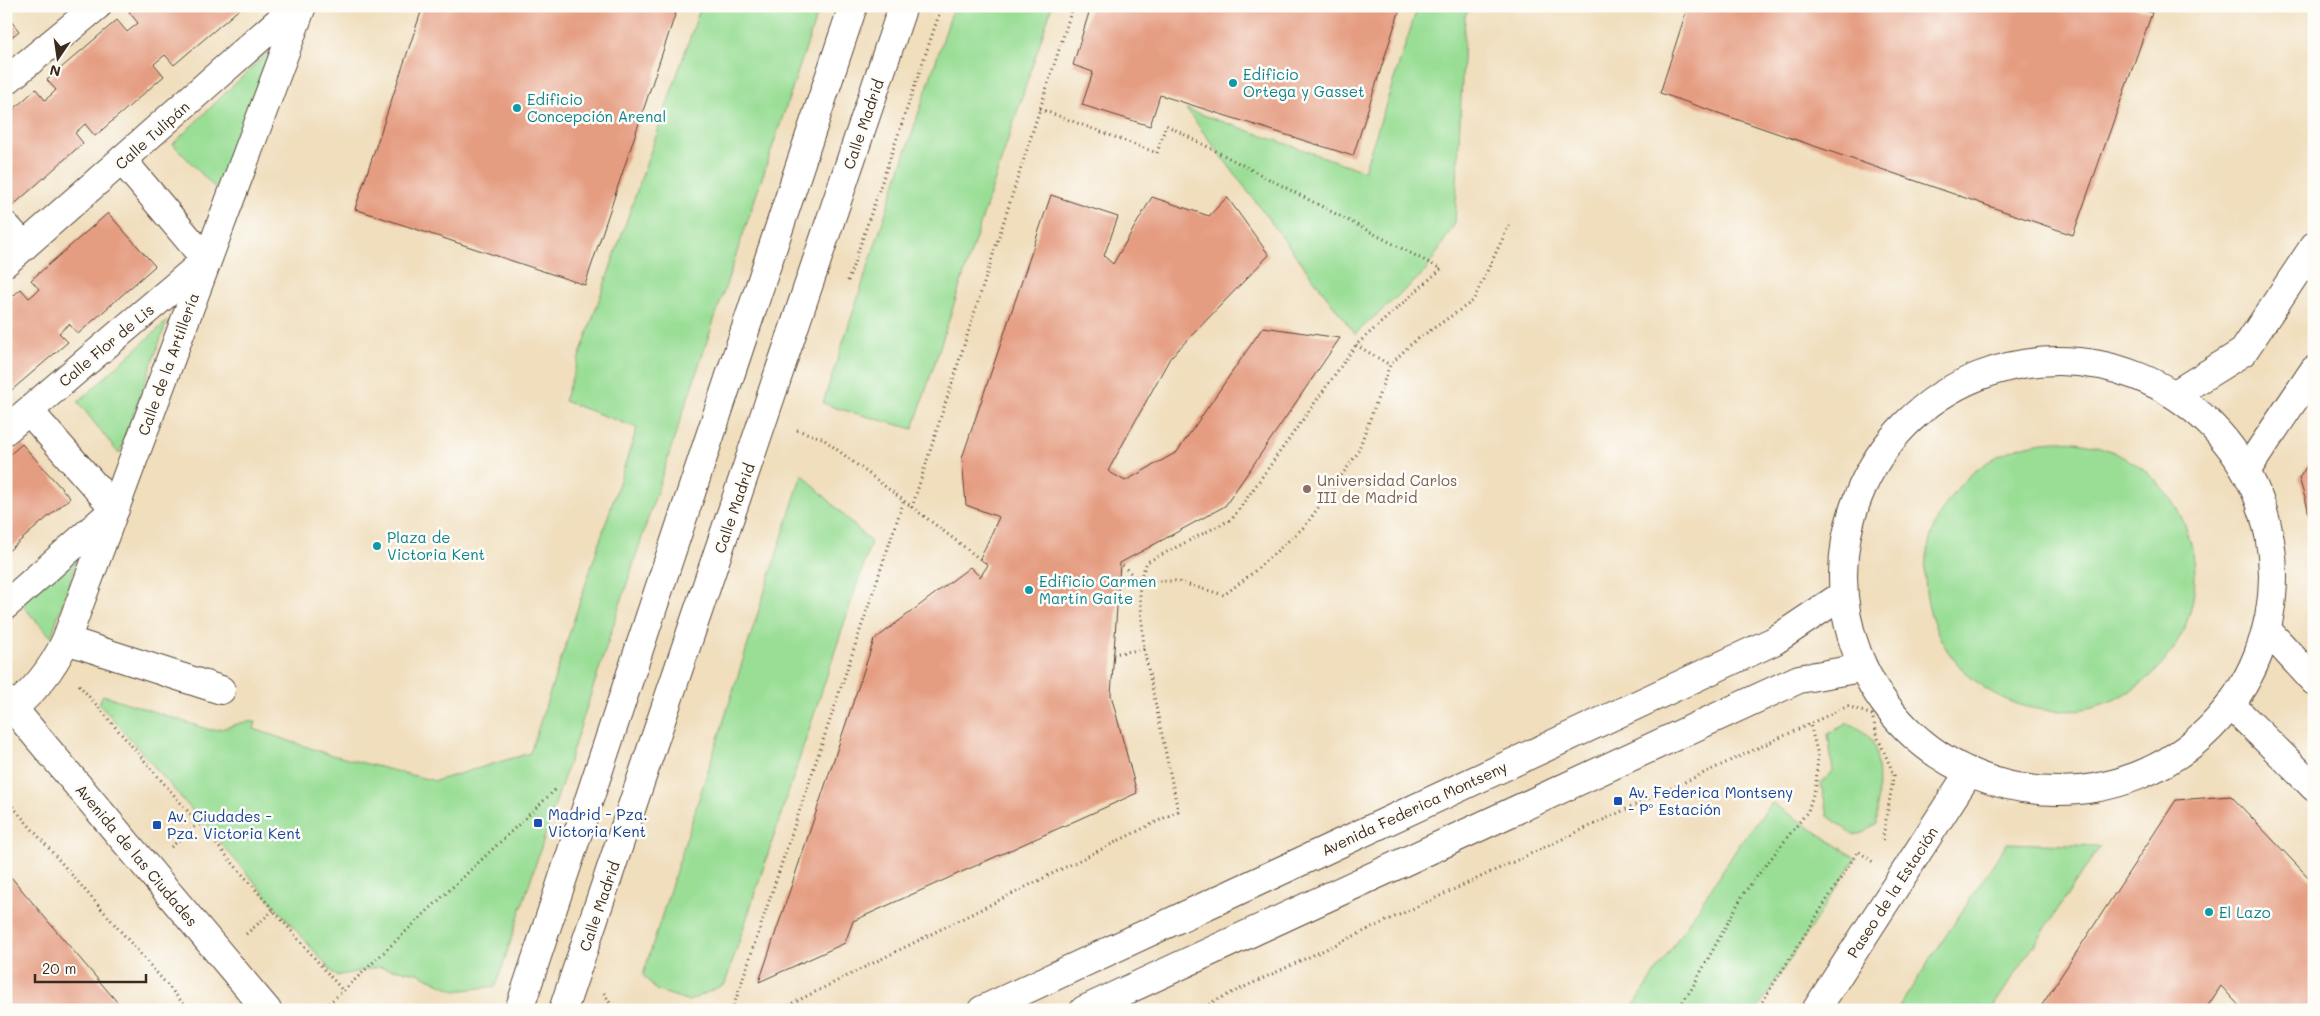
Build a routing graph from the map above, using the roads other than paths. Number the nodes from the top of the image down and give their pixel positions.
1 (97, 6) edge
2 (296, 6) edge
3 (302, 6) edge
4 (853, 6) edge
5 (903, 6) edge
6 (6, 81) edge
7 (123, 161) junction
8 (6, 226) edge
9 (2314, 246) edge
10 (15, 254) edge
11 (206, 260) junction
12 (2314, 370) edge
13 (2177, 393) junction
14 (29, 411) junction
15 (6, 430) edge
16 (2248, 468) junction
17 (115, 509) junction
18 (1841, 596) junction
19 (6, 605) edge
20 (2270, 633) junction
21 (62, 650) junction
22 (1861, 668) junction
23 (2314, 681) edge
24 (221, 690) dead end
25 (8, 707) edge
26 (2233, 708) junction
27 (1968, 774) junction
28 (2314, 787) edge
29 (267, 1010) edge
30 (519, 1010) edge
31 (563, 1010) edge
32 (982, 1010) edge
33 (1084, 1010) edge
34 (1816, 1010) edge

1 - 6 street
2 - 7 street, Calle Tulipán
3 - 11 street, Calle de la Artillería
4 - 30 street
5 - 31 street, Calle Madrid
7 - 10 street, Calle Tulipán
7 - 11 street
8 - 10 street
9 - 13 street
11 - 14 street, Calle Flor de Lis
11 - 17 street, Calle de la Artillería
12 - 16 street
13 - 16 street
13 - 18 street
14 - 15 street, Calle Flor de Lis
14 - 17 street
16 - 20 street
17 - 19 street
17 - 21 street, Calle de la Artillería
18 - 22 street
18 - 32 street, Avenida Federica Montseny
20 - 23 street
20 - 26 street
21 - 24 street
21 - 25 street, Calle de la Artillería
22 - 27 street
22 - 33 street
25 - 29 street, Avenida de las Ciudades
26 - 27 street
26 - 28 street
27 - 34 street, Paseo de la Estación

